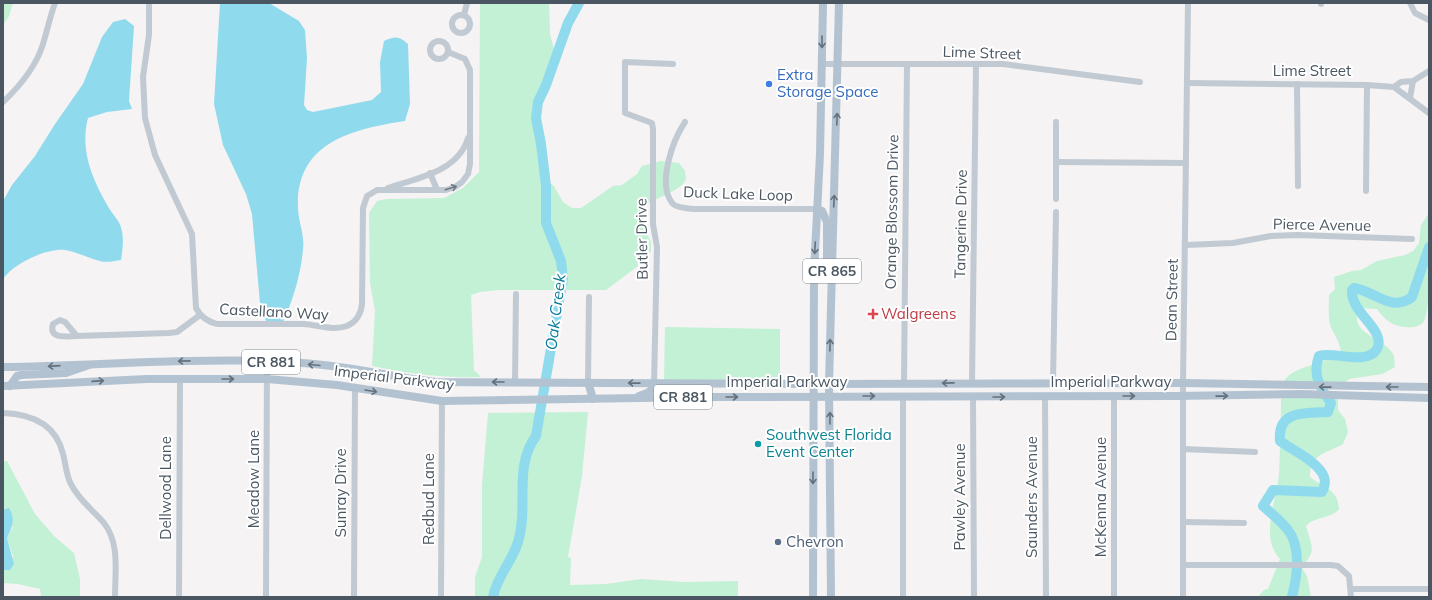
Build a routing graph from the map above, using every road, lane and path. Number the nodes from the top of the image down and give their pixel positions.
1 (55, 3) edge
2 (149, 3) edge
3 (467, 3) edge
4 (822, 3) edge
5 (839, 3) edge
6 (1188, 3) edge
7 (1410, 3) edge
8 (464, 15) dead end
9 (1429, 20) edge
10 (448, 52) dead end
11 (673, 64) dead end
12 (822, 64) junction
13 (839, 64) junction
14 (907, 64) junction
15 (976, 65) junction
16 (1429, 71) edge
17 (1413, 81) junction
18 (1140, 82) dead end
19 (1187, 83) junction
20 (1297, 84) junction
21 (1368, 85) junction
22 (1394, 88) junction
23 (1410, 98) junction
24 (3, 102) edge
25 (1429, 113) edge
26 (685, 122) dead end
27 (1056, 122) dead end
28 (470, 131) junction
29 (1056, 162) junction
30 (1186, 163) junction
31 (430, 173) junction
32 (1298, 186) dead end
33 (385, 189) junction
34 (437, 190) junction
35 (1366, 191) dead end
36 (1056, 199) dead end
37 (817, 209) junction
38 (1056, 212) dead end
39 (1412, 238) dead end
40 (1186, 245) junction
41 (832, 284) junction
42 (516, 294) dead end
43 (589, 297) dead end
44 (200, 315) junction
45 (78, 336) dead end
46 (267, 361) junction
47 (93, 364) junction
48 (3, 367) edge
49 (180, 379) junction
50 (267, 379) junction
51 (515, 382) junction
52 (588, 382) junction
53 (972, 383) junction
54 (1053, 383) junction
55 (1183, 383) junction
56 (654, 384) junction
57 (813, 384) junction
58 (829, 384) junction
59 (904, 384) junction
60 (6, 386) edge
61 (1429, 387) edge
62 (354, 388) junction
63 (903, 396) junction
64 (1114, 396) junction
65 (1183, 396) junction
66 (813, 397) junction
67 (830, 397) junction
68 (973, 397) junction
69 (1045, 397) junction
70 (630, 398) junction
71 (1429, 398) edge
72 (593, 399) junction
73 (442, 401) junction
74 (3, 413) edge
75 (1183, 449) junction
76 (1255, 452) dead end
77 (1183, 522) junction
78 (1244, 523) dead end
79 (1183, 565) junction
80 (1350, 589) junction
81 (1429, 589) edge
82 (115, 597) edge
83 (179, 597) edge
84 (266, 597) edge
85 (354, 597) edge
86 (442, 597) edge
87 (813, 597) edge
88 (831, 597) edge
89 (903, 597) edge
90 (974, 597) edge
91 (1046, 597) edge
92 (1114, 597) edge
93 (1183, 597) edge
94 (1350, 597) edge

1 - 24 street
2 - 44 street, Castellano Way
3 - 8 street
4 -> 12 main road, CR 865
5 - 13 main road, CR 865
6 - 19 street, Dean Street
7 - 9 street
10 - 28 street, Castellano Way
11 - 56 street, Butler Drive
12 - 13 street, Lime Street
12 - 37 main road, CR 865
13 - 14 street, Lime Street
41 -> 13 main road, CR 865
14 - 15 street, Lime Street
14 - 59 street, Orange Blossom Drive
15 - 18 street, Lime Street
15 - 53 street, Tangerine Drive
16 - 17 street
17 - 22 street
17 - 23 street
19 - 20 street, Lime Street
19 - 30 street, Dean Street
20 - 21 street, Lime Street
20 - 32 street
21 - 22 street, Lime Street
21 - 35 street
22 - 23 street, Lime Street
23 - 25 street, Lime Street
26 - 37 street, Duck Lake Loop
27 - 29 street
28 - 31 street, Castellano Way
34 -> 28 street, Castellano Way
29 - 30 street
29 - 36 street
30 - 40 street, Dean Street
31 - 33 street, Castellano Way
31 - 34 street
33 - 34 street, Castellano Way
33 - 44 street, Castellano Way
37 - 41 main road
37 -> 57 main road, CR 865
38 - 54 street
39 - 40 street, Pierce Avenue
40 - 55 street, Dean Street
58 -> 41 main road, CR 865
42 - 51 street
43 - 52 street
44 - 45 street
46 -> 47 main road, Imperial Parkway / CR 881
46 - 50 street, Meadow Lane
51 -> 46 main road, Imperial Parkway / CR 881
47 -> 48 main road, Imperial Parkway / CR 881
47 - 60 main road
49 -> 50 main road, Imperial Parkway / CR 881
60 -> 49 main road, Imperial Parkway / CR 881
49 - 83 street, Dellwood Lane
50 - 62 main road, Imperial Parkway / CR 881
50 - 84 street, Meadow Lane
51 - 52 main road, Imperial Parkway / CR 881
56 -> 52 main road, Imperial Parkway / CR 881
52 - 72 main road
53 - 54 main road, Imperial Parkway
53 -> 59 main road, Imperial Parkway
54 - 55 main road, Imperial Parkway
61 -> 55 main road, Imperial Parkway
55 - 65 street, Dean Street
56 - 57 main road, Imperial Parkway / CR 881
56 - 70 main road
57 - 58 main road, Imperial Parkway / CR 881
57 - 66 main road, CR 865
58 - 59 main road, Imperial Parkway
58 - 67 main road, CR 865
62 -> 73 main road, Imperial Parkway / CR 881
62 - 85 street, Sunray Drive
67 -> 63 main road, Imperial Parkway
63 - 68 main road, Imperial Parkway
63 - 89 street
64 -> 65 main road, Imperial Parkway
64 - 69 main road, Imperial Parkway
64 - 92 street, McKenna Avenue
65 -> 71 main road, Imperial Parkway
65 - 75 street, Dean Street
66 - 67 main road, Imperial Parkway / CR 881
70 -> 66 main road, Imperial Parkway / CR 881
66 -> 87 main road, CR 865
88 -> 67 main road, CR 865
68 -> 69 main road, Imperial Parkway
68 - 90 street, Pawley Avenue
69 - 91 street, Saunders Avenue
70 - 72 main road, Imperial Parkway / CR 881
72 - 73 main road, Imperial Parkway / CR 881
73 - 86 street, Redbud Lane
74 - 82 street
75 - 76 street
75 - 77 street, Dean Street
77 - 78 street
77 - 79 street, Dean Street
79 - 80 street
79 - 93 street, Dean Street
80 - 81 street
80 - 94 street

